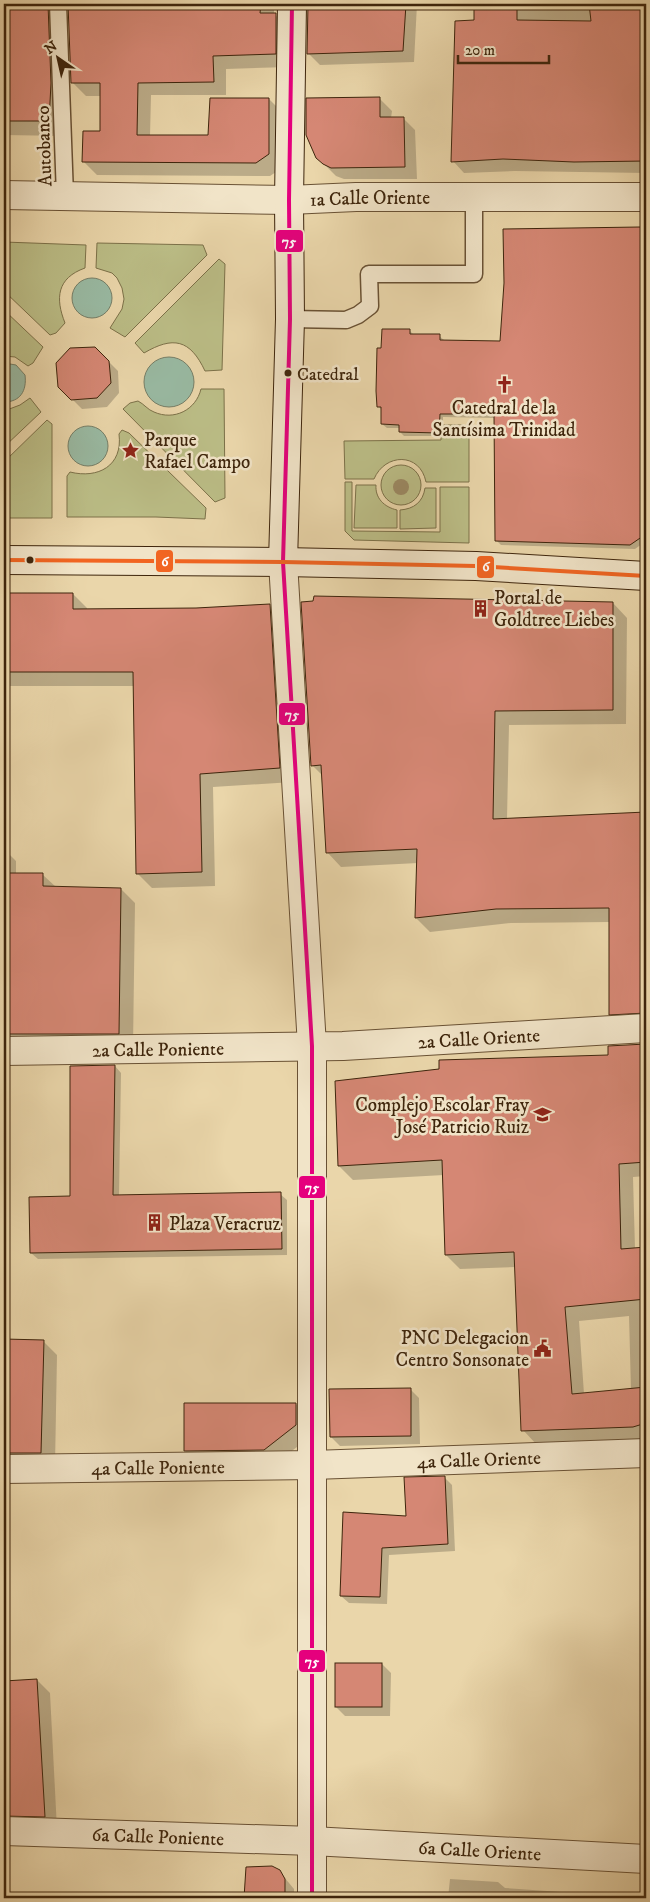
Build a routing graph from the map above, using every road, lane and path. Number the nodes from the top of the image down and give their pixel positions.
1 (58, 4) edge
2 (292, 4) edge
3 (4, 195) edge
4 (65, 196) junction
5 (474, 197) junction
6 (646, 197) edge
7 (289, 200) junction
8 (290, 320) junction
9 (4, 560) edge
10 (283, 562) junction
11 (646, 576) edge
12 (646, 1028) edge
13 (312, 1046) junction
14 (4, 1051) edge
15 (646, 1453) edge
16 (313, 1465) junction
17 (4, 1468) edge
18 (4, 1831) edge
19 (312, 1841) junction
20 (646, 1859) edge
21 (312, 1898) edge

1 - 4 lane, Autobanco
2 - 7 street
3 - 4 street, 1a Calle Oriente
4 - 7 street, 1a Calle Oriente
5 - 6 street, 1a Calle Oriente
5 - 7 street, 1a Calle Oriente
5 - 8 lane
7 - 8 street
8 - 10 street
9 - 10 street
10 - 11 street
10 - 13 street
12 - 13 street, 2a Calle Oriente
13 - 14 street, 2a Calle Poniente
13 - 16 street
15 - 16 street, 4a Calle Oriente
16 - 17 street, 4a Calle Poniente
16 - 19 street
18 - 19 street, 6a Calle Poniente
19 - 20 street, 6a Calle Oriente
19 - 21 street

